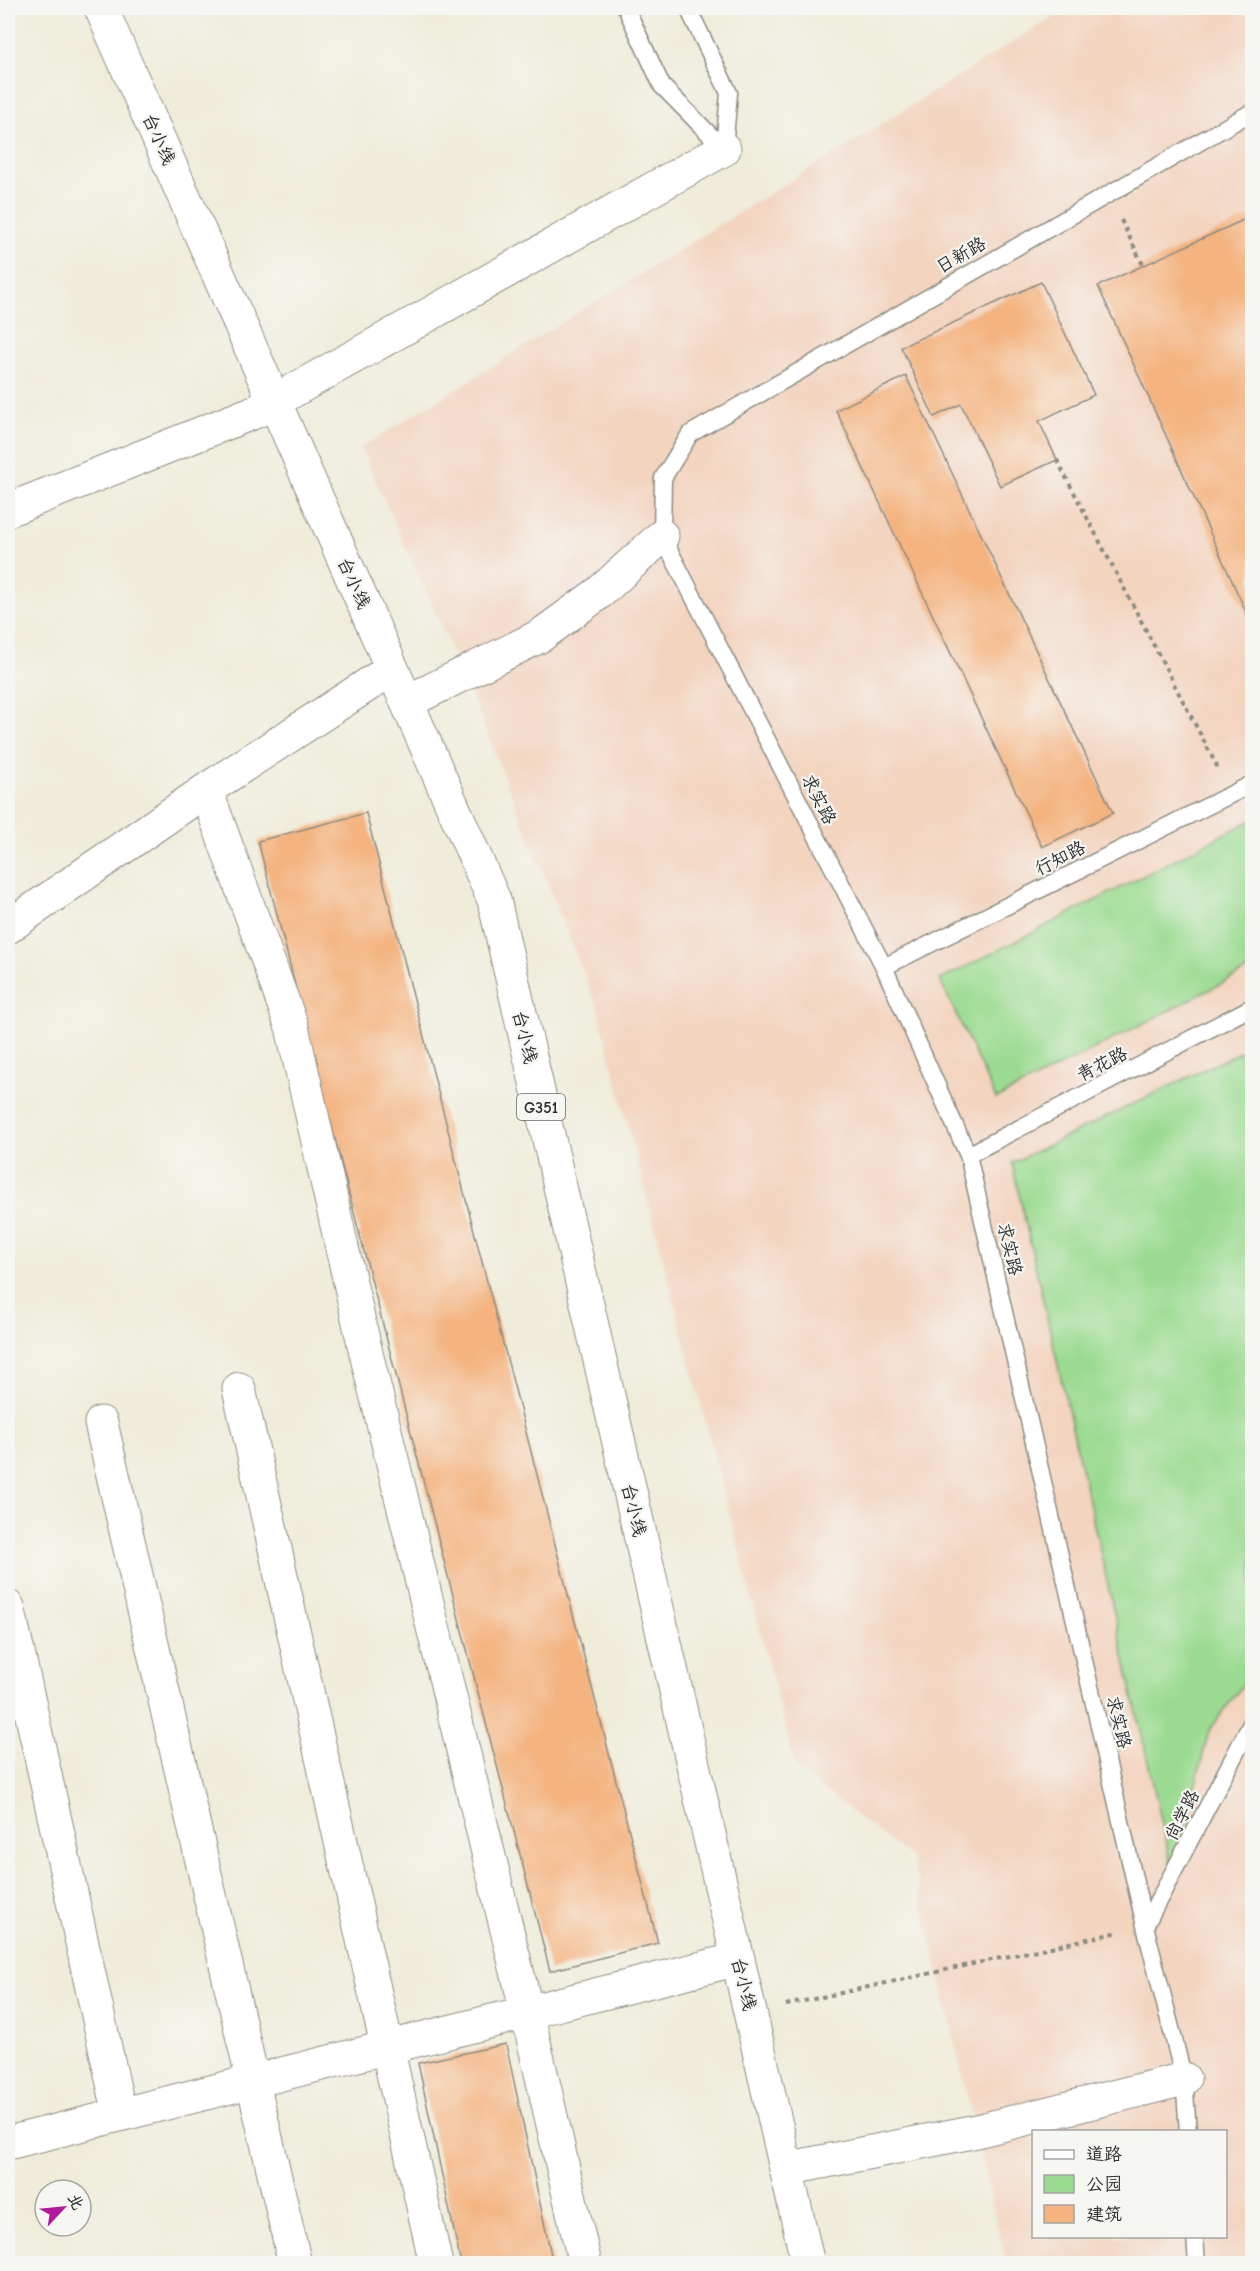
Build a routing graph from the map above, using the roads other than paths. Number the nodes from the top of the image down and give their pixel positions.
1 (101, 8) edge
2 (626, 8) edge
3 (688, 8) edge
4 (1252, 112) edge
5 (724, 149) junction
6 (274, 402) junction
7 (690, 434) joint
8 (8, 510) edge
9 (662, 536) junction
10 (392, 669) junction
11 (406, 702) junction
12 (1252, 784) edge
13 (206, 790) junction
14 (8, 927) edge
15 (884, 967) junction
16 (1252, 1007) edge
17 (968, 1155) junction
18 (239, 1389) dead end
19 (101, 1423) dead end
20 (8, 1607) edge
21 (1252, 1722) edge
22 (1145, 1926) junction
23 (738, 1959) junction
24 (527, 2012) junction
25 (389, 2047) junction
26 (1184, 2079) junction
27 (253, 2081) junction
28 (120, 2115) junction
29 (1188, 2130) edge
30 (8, 2144) edge
31 (786, 2169) junction
32 (1195, 2238) edge
33 (295, 2264) edge
34 (436, 2264) edge
35 (585, 2264) edge
36 (808, 2264) edge
37 (1197, 2264) edge

1 - 6 main road, 台小线 / G351
2 - 5 lane
3 - 5 lane
4 - 7 lane, 日新路
5 - 6 main road
6 - 8 main road
6 - 10 main road, 台小线 / G351
7 - 9 lane, 求实路
9 - 11 main road
9 - 15 lane, 求实路
10 - 11 main road, 台小线 / G351
10 - 13 main road
11 - 23 main road, 台小线 / G351
12 - 15 lane, 行知路
13 - 14 main road
13 - 24 main road
15 - 17 lane, 求实路
16 - 17 lane, 青花路
17 - 22 lane, 求实路
18 - 25 main road
19 - 27 main road
20 - 28 main road
21 - 22 lane, 尚学路
22 - 26 lane, 求实路
23 - 24 main road
23 - 31 main road, 台小线 / G351
24 - 25 main road
24 - 35 main road
25 - 27 main road
25 - 34 main road
26 - 29 lane, 求实路
26 - 31 main road
27 - 28 main road
27 - 33 main road
28 - 30 main road
31 - 36 main road, 台小线 / G351
32 - 37 lane

